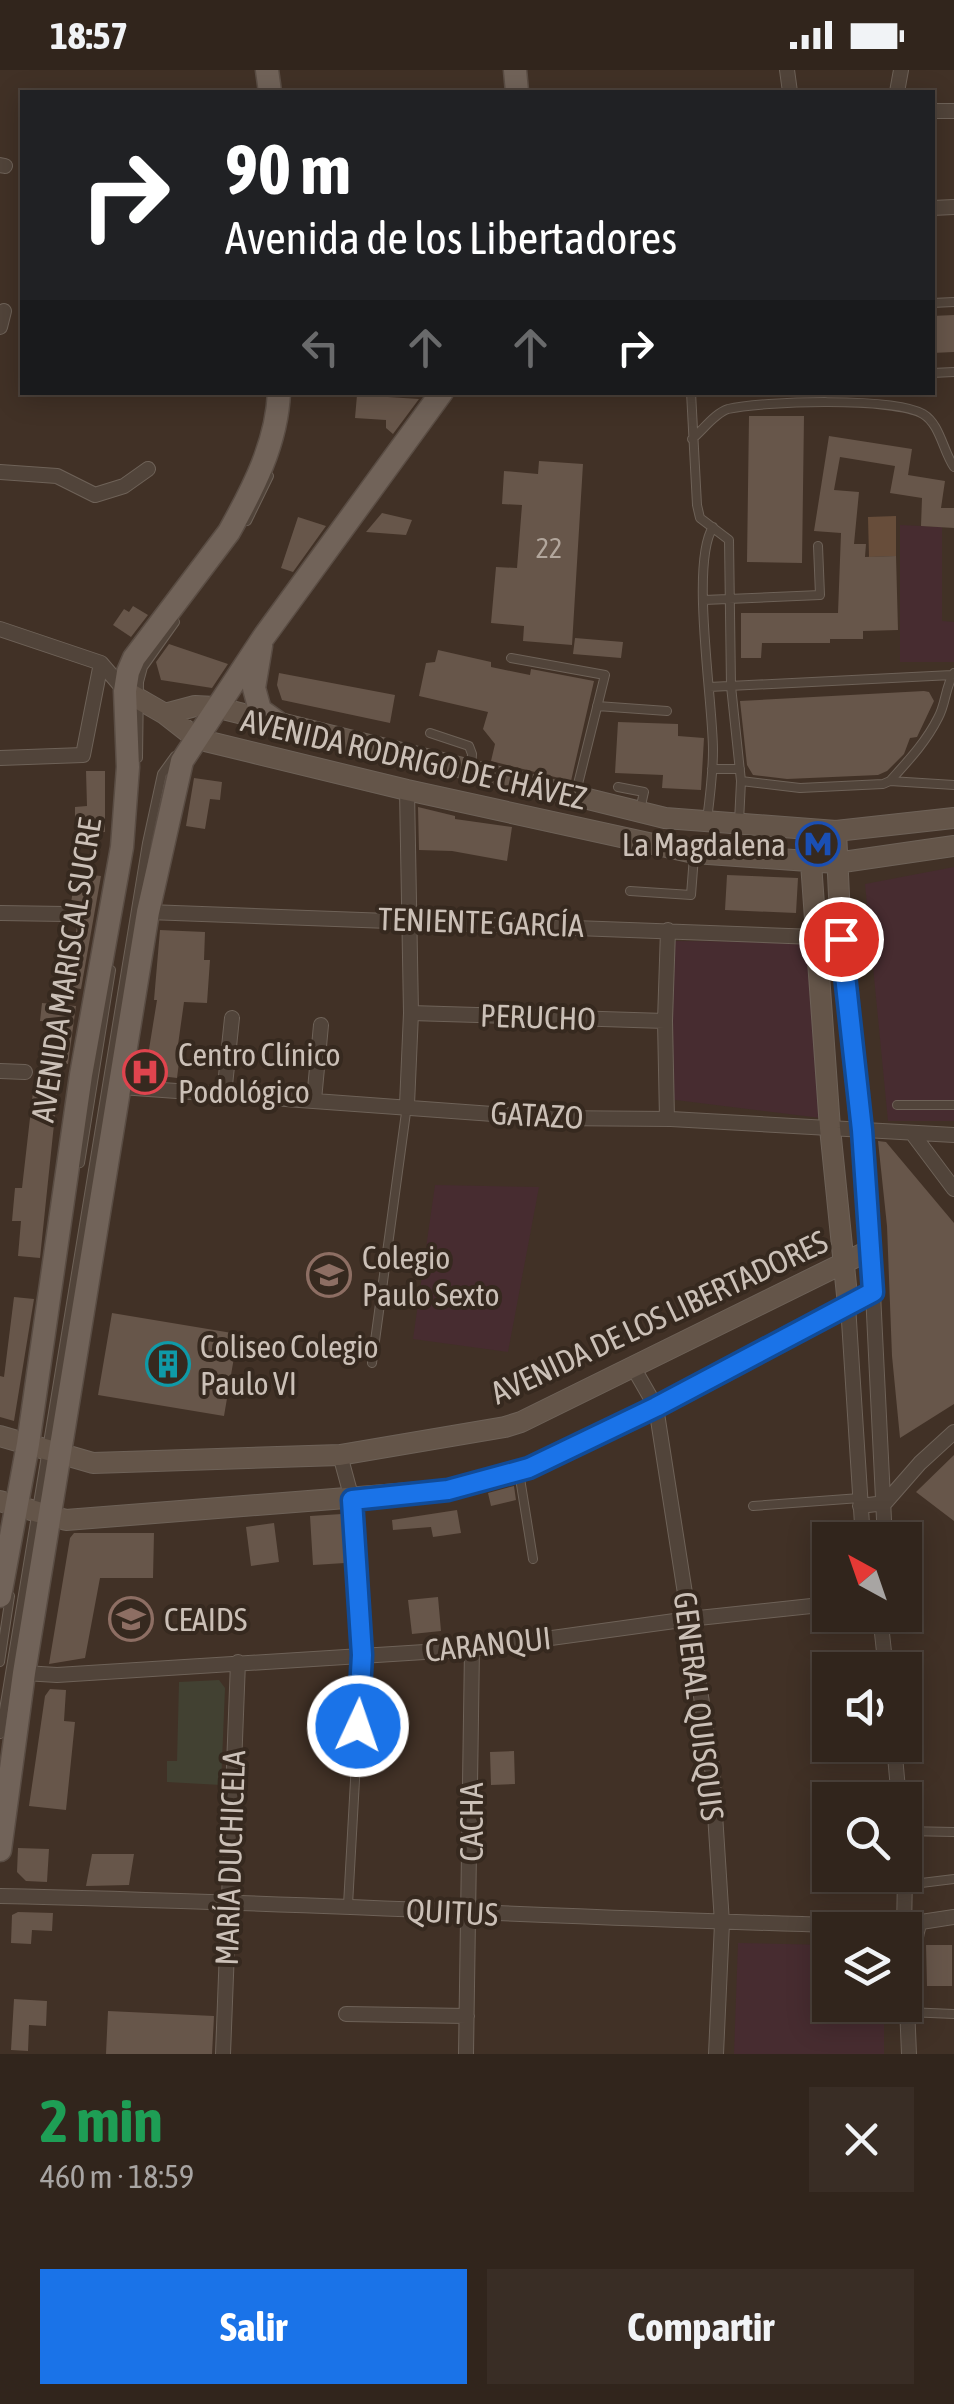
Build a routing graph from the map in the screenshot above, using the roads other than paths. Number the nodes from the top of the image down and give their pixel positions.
1 (4, 310) dead end
2 (0, 327) edge
3 (281, 395) edge
4 (440, 395) edge
5 (691, 395) edge
6 (692, 439) junction
7 (954, 466) edge
8 (148, 469) dead end
9 (0, 472) edge
10 (713, 527) junction
11 (818, 546) dead end
12 (730, 599) junction
13 (704, 600) junction
14 (0, 629) edge
15 (263, 638) junction
16 (511, 658) dead end
17 (101, 662) junction
18 (953, 674) edge
19 (731, 686) junction
20 (708, 687) junction
21 (133, 697) junction
22 (597, 706) junction
23 (215, 707) junction
24 (666, 711) dead end
25 (165, 714) junction
26 (280, 725) junction
27 (430, 733) dead end
28 (197, 739) junction
29 (0, 758) edge
30 (712, 769) junction
31 (740, 770) junction
32 (471, 771) junction
33 (741, 781) junction
34 (890, 781) junction
35 (954, 786) edge
36 (618, 787) dead end
37 (407, 790) junction
38 (575, 796) junction
39 (640, 812) junction
40 (954, 818) edge
41 (707, 820) junction
42 (736, 822) junction
43 (809, 829) junction
44 (836, 831) junction
45 (954, 846) edge
46 (694, 854) junction
47 (734, 856) junction
48 (810, 860) junction
49 (836, 862) junction
50 (630, 891) dead end
51 (148, 912) junction
52 (0, 913) edge
53 (65, 914) dead end
54 (409, 919) junction
55 (668, 930) junction
56 (814, 936) junction
57 (411, 1014) junction
58 (232, 1018) dead end
59 (665, 1022) junction
60 (321, 1025) dead end
61 (0, 1072) edge
62 (25, 1072) road end
63 (121, 1087) junction
64 (224, 1096) junction
65 (314, 1100) junction
66 (897, 1105) dead end
67 (954, 1105) edge
68 (407, 1106) junction
69 (667, 1119) junction
70 (830, 1128) junction
71 (862, 1130) junction
72 (912, 1133) junction
73 (954, 1134) edge
74 (954, 1189) edge
75 (868, 1251) junction
76 (844, 1263) junction
77 (873, 1292) junction
78 (848, 1305) junction
79 (372, 1363) dead end
80 (633, 1367) junction
81 (656, 1407) junction
82 (954, 1432) edge
83 (0, 1436) edge
84 (42, 1449) junction
85 (340, 1454) junction
86 (519, 1472) junction
87 (352, 1500) junction
88 (860, 1502) junction
89 (885, 1503) junction
90 (752, 1506) dead end
91 (25, 1509) edge
92 (862, 1522) edge
93 (885, 1522) edge
94 (533, 1559) dead end
95 (0, 1596) edge
96 (812, 1606) edge
97 (690, 1619) junction
98 (472, 1649) junction
99 (362, 1655) junction
100 (0, 1662) edge
101 (238, 1662) junction
102 (24, 1672) junction
103 (0, 1734) edge
104 (922, 1831) edge
105 (954, 1832) edge
106 (0, 1850) edge
107 (954, 1878) edge
108 (922, 1879) edge
109 (0, 1896) edge
110 (228, 1900) junction
111 (348, 1905) junction
112 (470, 1914) junction
113 (954, 1916) edge
114 (922, 1922) edge
115 (722, 1923) junction
116 (812, 1926) edge
117 (922, 2013) edge
118 (346, 2014) dead end
119 (954, 2014) edge
120 (467, 2016) junction
121 (908, 2022) edge
122 (223, 2054) edge
123 (466, 2054) edge
124 (716, 2054) edge
125 (910, 2054) edge

1 - 2 street
3 - 21 main road, AVENIDA MARISCAL SUCRE
4 - 15 main road, AVENIDA MARISCAL SUCRE
5 - 6 lane
6 - 7 lane
6 - 10 lane
8 - 9 street
10 - 12 lane
10 - 13 lane
11 - 12 lane
12 - 13 lane
12 - 19 lane
13 - 20 lane
14 - 17 street
15 - 23 main road, AVENIDA MARISCAL SUCRE
15 - 26 main road
16 - 22 lane
17 - 21 street
17 - 29 street
18 - 19 lane
18 - 34 lane
19 - 20 lane
19 - 31 lane
20 - 30 lane
21 - 25 street, AVENIDA RODRIGO DE CHÁVEZ
21 - 84 main road, AVENIDA MARISCAL SUCRE
21 - 84 lane
22 - 24 lane
22 - 38 lane
23 - 25 street, AVENIDA RODRIGO DE CHÁVEZ
23 - 26 street, AVENIDA RODRIGO DE CHÁVEZ
23 - 28 main road, AVENIDA MARISCAL SUCRE
25 - 28 street, AVENIDA RODRIGO DE CHÁVEZ
26 - 32 street, AVENIDA RODRIGO DE CHÁVEZ
27 - 32 lane
28 - 37 street, AVENIDA RODRIGO DE CHÁVEZ
28 - 51 main road, AVENIDA MARISCAL SUCRE
28 - 84 lane
30 - 31 lane
30 - 41 lane
31 - 33 lane
32 - 38 street, AVENIDA RODRIGO DE CHÁVEZ
33 - 34 lane
33 - 42 lane
34 - 35 lane
36 - 39 lane
37 - 46 street, AVENIDA RODRIGO DE CHÁVEZ
37 - 54 street
38 - 39 street, AVENIDA RODRIGO DE CHÁVEZ
39 - 41 street, AVENIDA RODRIGO DE CHÁVEZ
40 - 44 street, AVENIDA RODRIGO DE CHÁVEZ
41 - 42 street, AVENIDA RODRIGO DE CHÁVEZ
42 - 43 street, AVENIDA RODRIGO DE CHÁVEZ
42 - 47 street
43 - 44 street, AVENIDA RODRIGO DE CHÁVEZ
43 - 48 street
44 - 49 street
45 - 49 street, AVENIDA RODRIGO DE CHÁVEZ
46 - 47 street, AVENIDA RODRIGO DE CHÁVEZ
46 - 50 lane
47 - 48 street, AVENIDA RODRIGO DE CHÁVEZ
48 - 49 street, AVENIDA RODRIGO DE CHÁVEZ
48 - 56 street
49 - 71 street
51 - 54 street, TENIENTE GARCÍA
51 - 63 main road, AVENIDA MARISCAL SUCRE
52 - 53 street
54 - 55 street, TENIENTE GARCÍA
54 - 57 street
55 - 56 street, TENIENTE GARCÍA
55 - 59 street
56 - 70 street
57 - 59 street, PERUCHO
57 - 68 street
58 - 64 street
59 - 69 street
60 - 65 street
61 - 62 street
63 - 64 street, GATAZO
63 - 84 main road, AVENIDA MARISCAL SUCRE
64 - 65 street, GATAZO
65 - 68 street, GATAZO
66 - 67 lane
68 - 69 street, GATAZO
68 - 79 lane
69 - 70 street, GATAZO
70 - 71 street, GATAZO
70 - 76 street
71 - 72 street, GATAZO
71 - 75 street
72 - 73 street, GATAZO
72 - 74 street
75 - 76 street, AVENIDA DE LOS LIBERTADORES
75 - 77 street
76 - 78 street
76 - 80 street, AVENIDA DE LOS LIBERTADORES
77 - 78 street
77 - 89 street
78 - 81 street
78 - 88 street
80 - 81 street, GENERAL QUISQUIS
80 - 85 street, AVENIDA DE LOS LIBERTADORES
81 - 86 street
81 - 97 street, GENERAL QUISQUIS
82 - 89 street
83 - 84 street, AVENIDA DE LOS LIBERTADORES
84 - 85 street, AVENIDA DE LOS LIBERTADORES
84 - 91 main road, AVENIDA MARISCAL SUCRE
84 - 91 main road, AVENIDA MARISCAL SUCRE
85 - 87 street
86 - 87 street
86 - 94 lane
87 - 91 street
87 - 99 street
88 - 89 street
88 - 90 lane
88 - 92 street
89 - 93 street
91 - 95 main road, AVENIDA MARISCAL SUCRE
91 - 100 lane
91 - 102 main road, AVENIDA MARISCAL SUCRE
91 - 103 lane
96 - 97 street, CARANQUI
97 - 98 street, CARANQUI
97 - 115 street, GENERAL QUISQUIS
98 - 99 street, CARANQUI
98 - 112 street, CACHA
99 - 101 street, CARANQUI
99 - 111 lane
101 - 102 street, CARANQUI
101 - 110 street, MARÍA DUCHICELA
102 - 106 main road, AVENIDA MARISCAL SUCRE
104 - 105 lane
107 - 108 lane
109 - 110 street, QUITUS
110 - 111 street, QUITUS
110 - 122 street, MARÍA DUCHICELA
111 - 112 street, QUITUS
112 - 115 street, QUITUS
112 - 120 street, CACHA
113 - 114 street
115 - 116 street, QUITUS
115 - 124 street, GENERAL QUISQUIS
117 - 119 lane
118 - 120 street
120 - 123 street, CACHA
121 - 125 street

